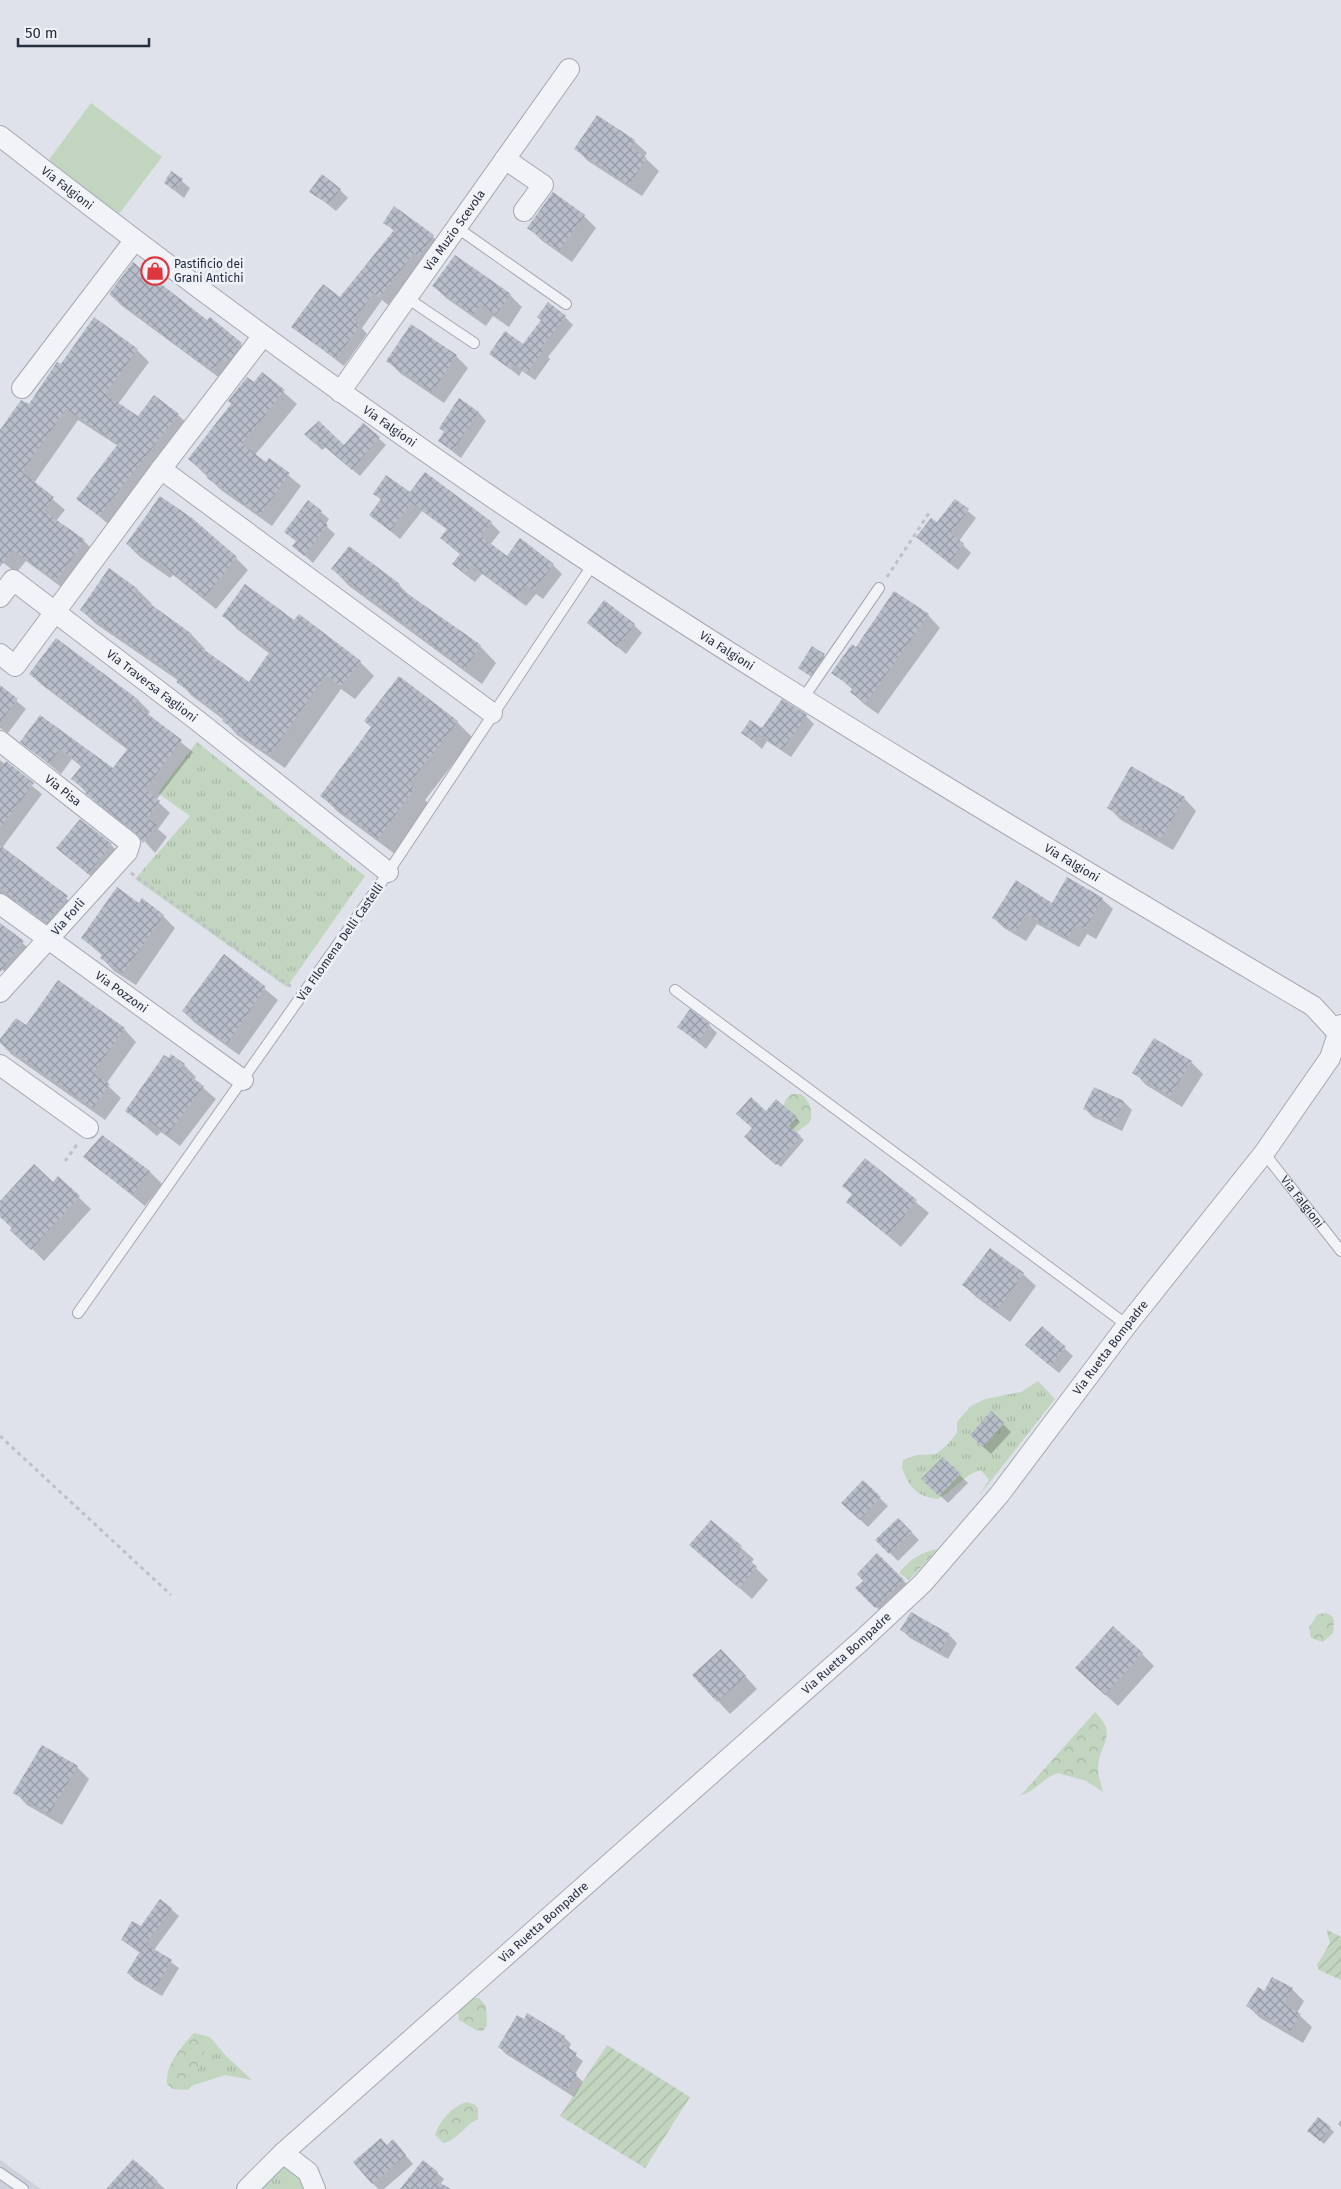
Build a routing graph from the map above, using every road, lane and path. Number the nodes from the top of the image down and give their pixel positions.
1 (569, 70) dead end
2 (0, 136) edge
3 (505, 159) junction
4 (524, 211) dead end
5 (456, 228) junction
6 (134, 241) junction
7 (406, 298) junction
8 (566, 304) dead end
9 (262, 337) junction
10 (474, 343) dead end
11 (22, 388) dead end
12 (340, 392) junction
13 (160, 469) junction
14 (931, 510) dead end
15 (593, 564) junction
16 (879, 588) joint
17 (0, 597) edge
18 (55, 610) junction
19 (0, 654) edge
20 (804, 697) junction
21 (492, 713) junction
22 (0, 741) edge
23 (126, 840) joint
24 (116, 862) junction
25 (388, 872) junction
26 (0, 904) edge
27 (48, 940) junction
28 (675, 990) dead end
29 (0, 992) edge
30 (303, 996) junction
31 (1339, 1029) edge
32 (0, 1065) edge
33 (243, 1080) junction
34 (88, 1128) dead end
35 (1264, 1153) junction
36 (1341, 1251) edge
37 (78, 1313) dead end
38 (1127, 1325) junction
39 (0, 1436) edge
40 (171, 1595) dead end
41 (283, 2153) junction
42 (0, 2173) edge
43 (23, 2189) edge
44 (247, 2189) edge
45 (315, 2189) edge

1 - 3 street, Via Muzio Scevola
2 - 6 street, Via Falgioni
3 - 4 street
3 - 5 street, Via Muzio Scevola
5 - 7 street, Via Muzio Scevola
5 - 8 lane
6 - 9 street, Via Falgioni
6 - 11 street
7 - 10 lane
7 - 12 street, Via Muzio Scevola
9 - 12 street, Via Falgioni
9 - 13 street
12 - 15 street, Via Falgioni
13 - 18 street
13 - 21 street
14 - 16 path
15 - 20 street, Via Falgioni
15 - 21 lane, Via FIlomena Delli Castelli
16 - 20 lane
17 - 18 street, Via Traversa Faglioni
18 - 19 street
18 - 25 street, Via Traversa Faglioni
20 - 31 street, Via Falgioni
21 - 25 lane, Via FIlomena Delli Castelli
22 - 23 street, Via Pisa
23 - 24 street, Via Forlì
24 - 27 street, Via Forlì
24 - 30 path
25 - 30 lane, Via FIlomena Delli Castelli
26 - 27 street, Via Pozzoni
27 - 29 street, Via Forlì
27 - 33 street, Via Pozzoni
28 - 38 lane
30 - 33 lane, Via FIlomena Delli Castelli
31 - 35 street, Via Ruetta Bompadre
32 - 34 street
33 - 37 lane, Via FIlomena Delli Castelli
35 - 36 lane, Via Falgioni
35 - 38 street, Via Ruetta Bompadre
38 - 41 street, Via Ruetta Bompadre
39 - 40 path
41 - 44 street, Via Ruetta Bompadre
41 - 45 street
42 - 43 lane

